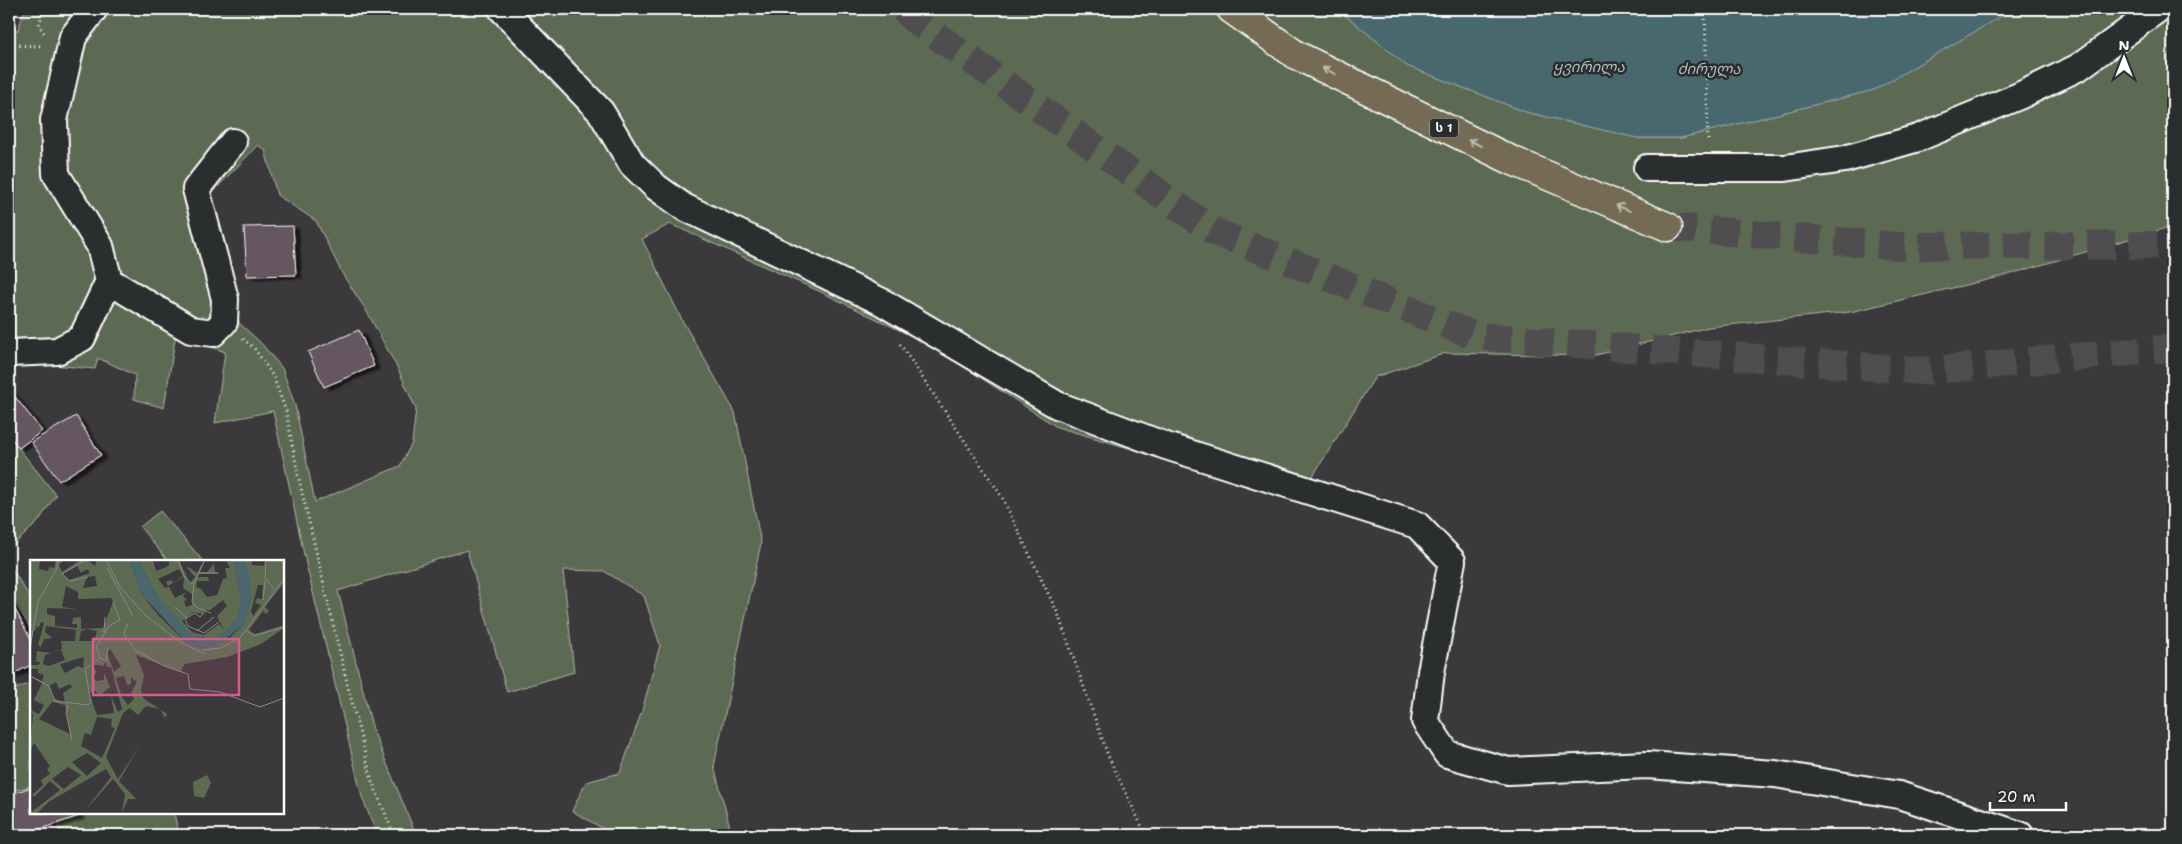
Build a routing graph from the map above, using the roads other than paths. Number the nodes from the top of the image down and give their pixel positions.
1 (94, 9) edge
2 (502, 9) edge
3 (1231, 9) edge
4 (2158, 9) edge
5 (233, 142) dead end
6 (1647, 168) dead end
7 (1668, 227) tunnel mouth
8 (109, 282) junction
9 (9, 353) edge
10 (2020, 835) edge

1 - 8 street
2 - 10 street
7 -> 3 highway, ს 1
4 - 6 street
5 - 8 street
8 - 9 street

